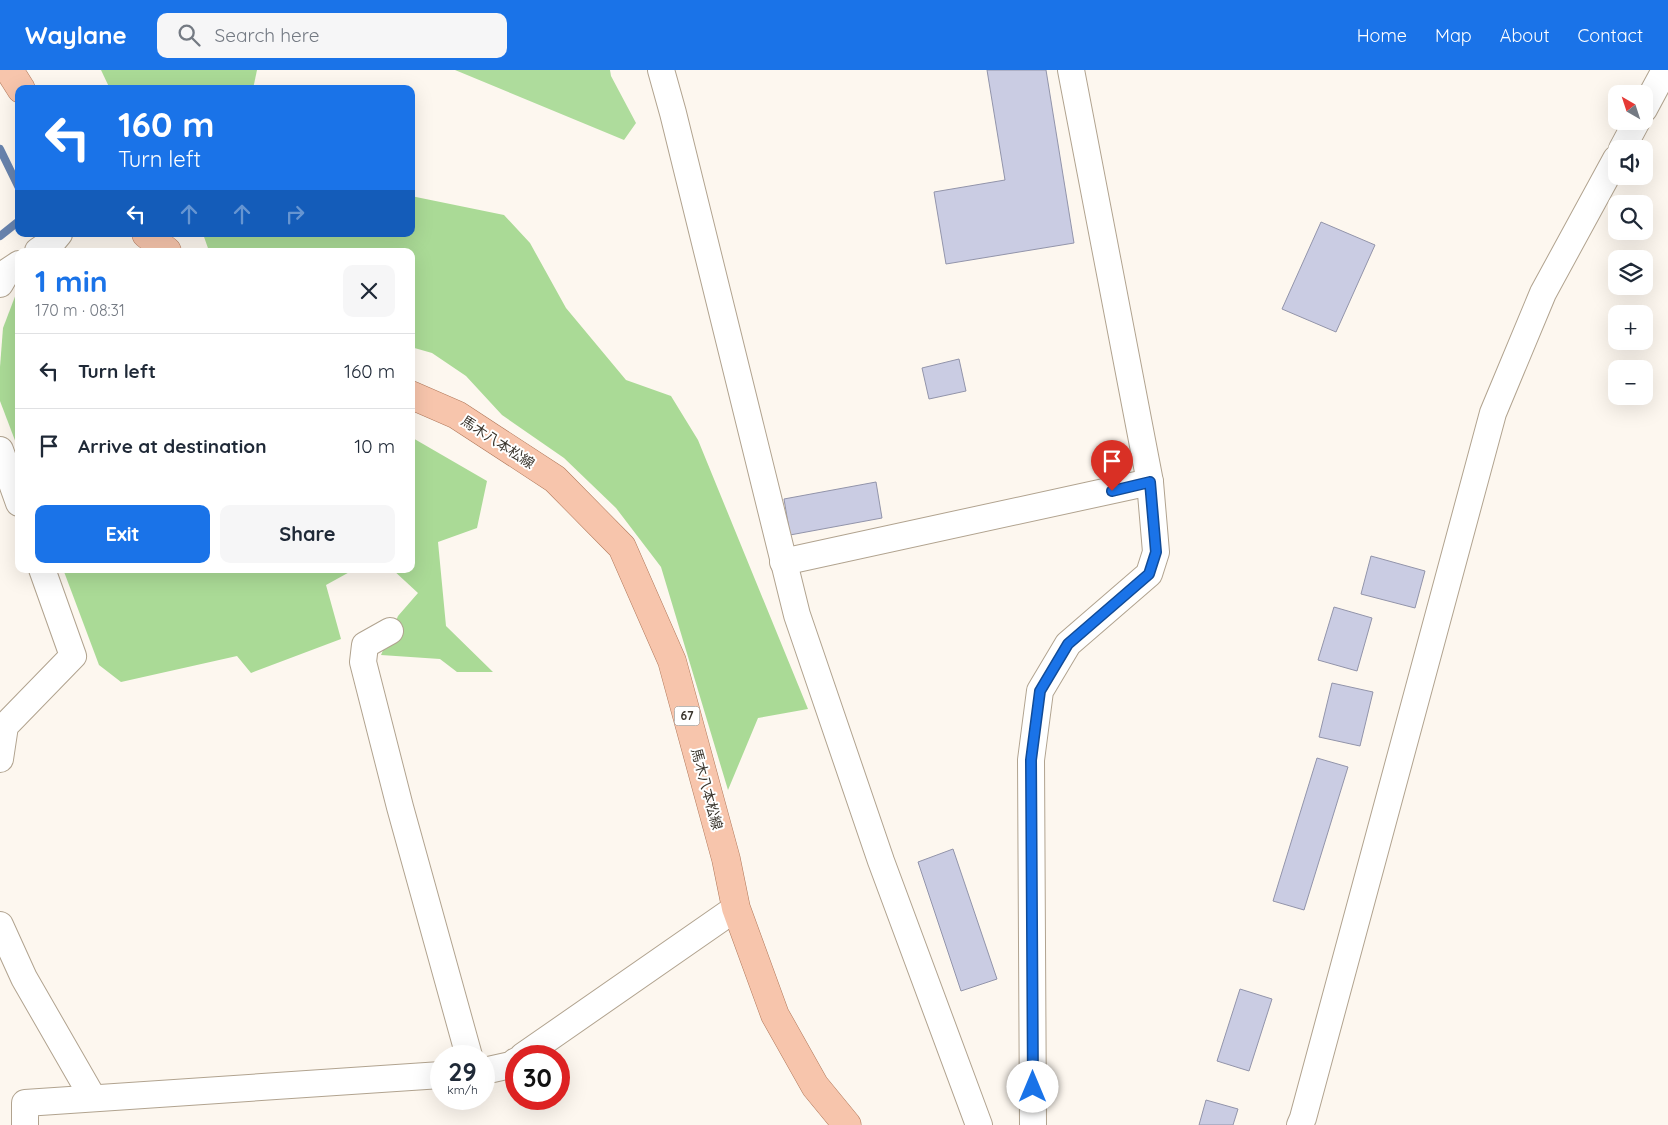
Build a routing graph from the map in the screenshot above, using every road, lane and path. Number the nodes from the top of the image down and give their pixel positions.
1 (9, 70) edge
2 (661, 70) edge
3 (1072, 70) edge
4 (1665, 70) edge
5 (18, 85) edge
6 (1653, 92) edge
7 (1608, 174) edge
8 (56, 237) edge
9 (150, 237) edge
10 (42, 248) edge
11 (163, 248) edge
12 (15, 267) edge
13 (0, 284) edge
14 (415, 397) edge
15 (0, 450) edge
16 (1150, 482) junction
17 (15, 492) edge
18 (783, 562) junction
19 (43, 573) edge
20 (390, 631) dead end
21 (0, 760) edge
22 (736, 908) junction
23 (0, 925) edge
24 (466, 1045) edge
25 (540, 1045) edge
26 (430, 1076) edge
27 (93, 1098) junction
28 (25, 1125) edge
29 (847, 1125) edge
30 (979, 1125) edge
31 (1033, 1125) edge
32 (1300, 1125) edge

1 - 5 main road
2 - 18 street
3 - 16 street
4 - 6 street
7 - 32 street
8 - 10 street
9 - 11 main road
12 - 13 street
14 - 22 main road, 馬木八本松線 / 67
15 - 17 street
16 - 18 street
16 - 31 street
18 - 30 street
19 - 21 street
20 - 24 street
22 - 25 street
22 - 29 main road, 馬木八本松線 / 67
23 - 27 street
26 - 27 street
27 - 28 street

